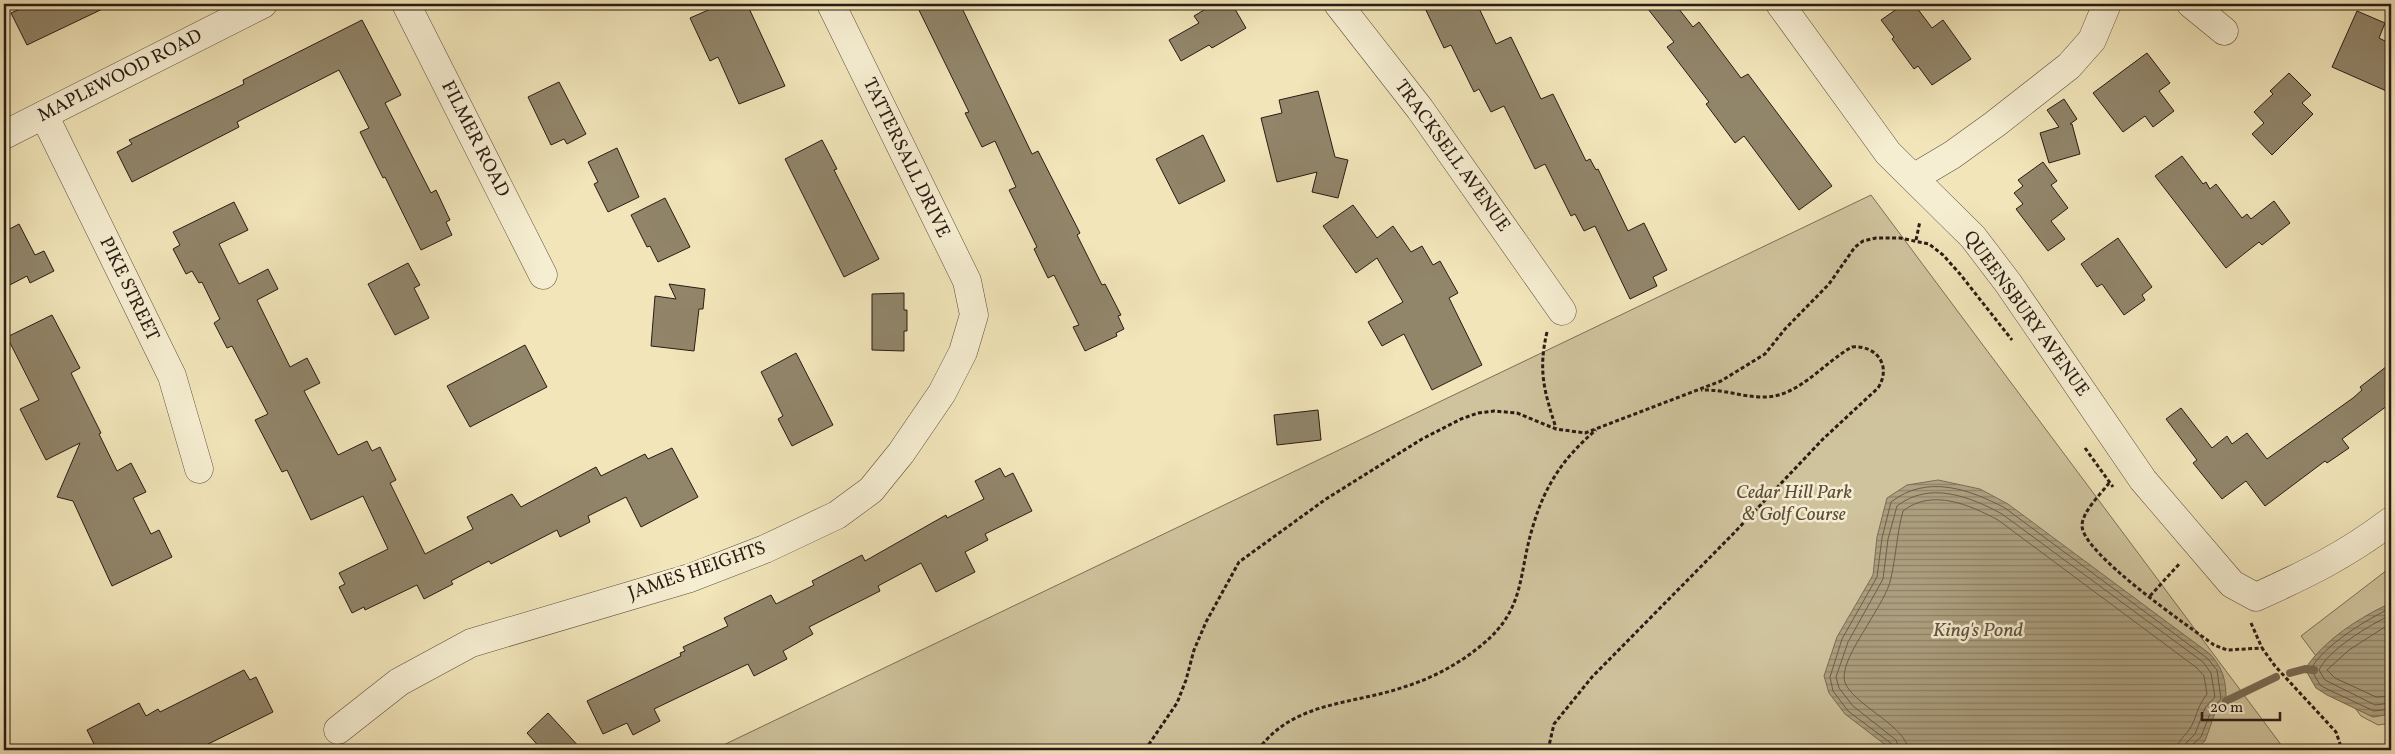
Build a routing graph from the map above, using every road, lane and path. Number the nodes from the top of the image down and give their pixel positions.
1 (264, 4) edge
2 (406, 4) edge
3 (831, 4) edge
4 (1338, 4) edge
5 (1780, 4) edge
6 (2107, 4) edge
7 (2191, 4) edge
8 (2224, 31) dead end
9 (44, 115) junction
10 (4, 135) edge
11 (1915, 178) junction
12 (543, 275) dead end
13 (1562, 311) joint
14 (974, 315) joint
15 (2013, 341) dead end
16 (1697, 390) junction
17 (1556, 428) junction
18 (1598, 428) junction
19 (2081, 440) dead end
20 (199, 469) dead end
21 (2109, 483) junction
22 (2116, 489) dead end
23 (2391, 521) edge
24 (2197, 545) junction
25 (2150, 596) junction
26 (338, 730) dead end
27 (1145, 750) edge
28 (1258, 750) edge
29 (1548, 750) edge
30 (2342, 750) edge

1 - 9 street, MAPLEWOOD ROAD
2 - 12 street, FILMER ROAD
3 - 14 street, TATTERSALL DRIVE
4 - 13 street, TRACKSELL AVENUE
5 - 11 street, QUEENSBURY AVENUE
6 - 11 street
7 - 8 street
9 - 10 street, MAPLEWOOD ROAD
9 - 20 street, PIKE STREET
11 - 24 street, QUEENSBURY AVENUE
13 - 17 path
14 - 26 street, JAMES HEIGHTS
15 - 16 path
16 - 18 path
16 - 29 path
17 - 18 path
17 - 27 path
18 - 28 path
19 - 21 path
21 - 22 path
21 - 25 path
23 - 24 street, QUEENSBURY AVENUE
24 - 25 path
25 - 30 path

